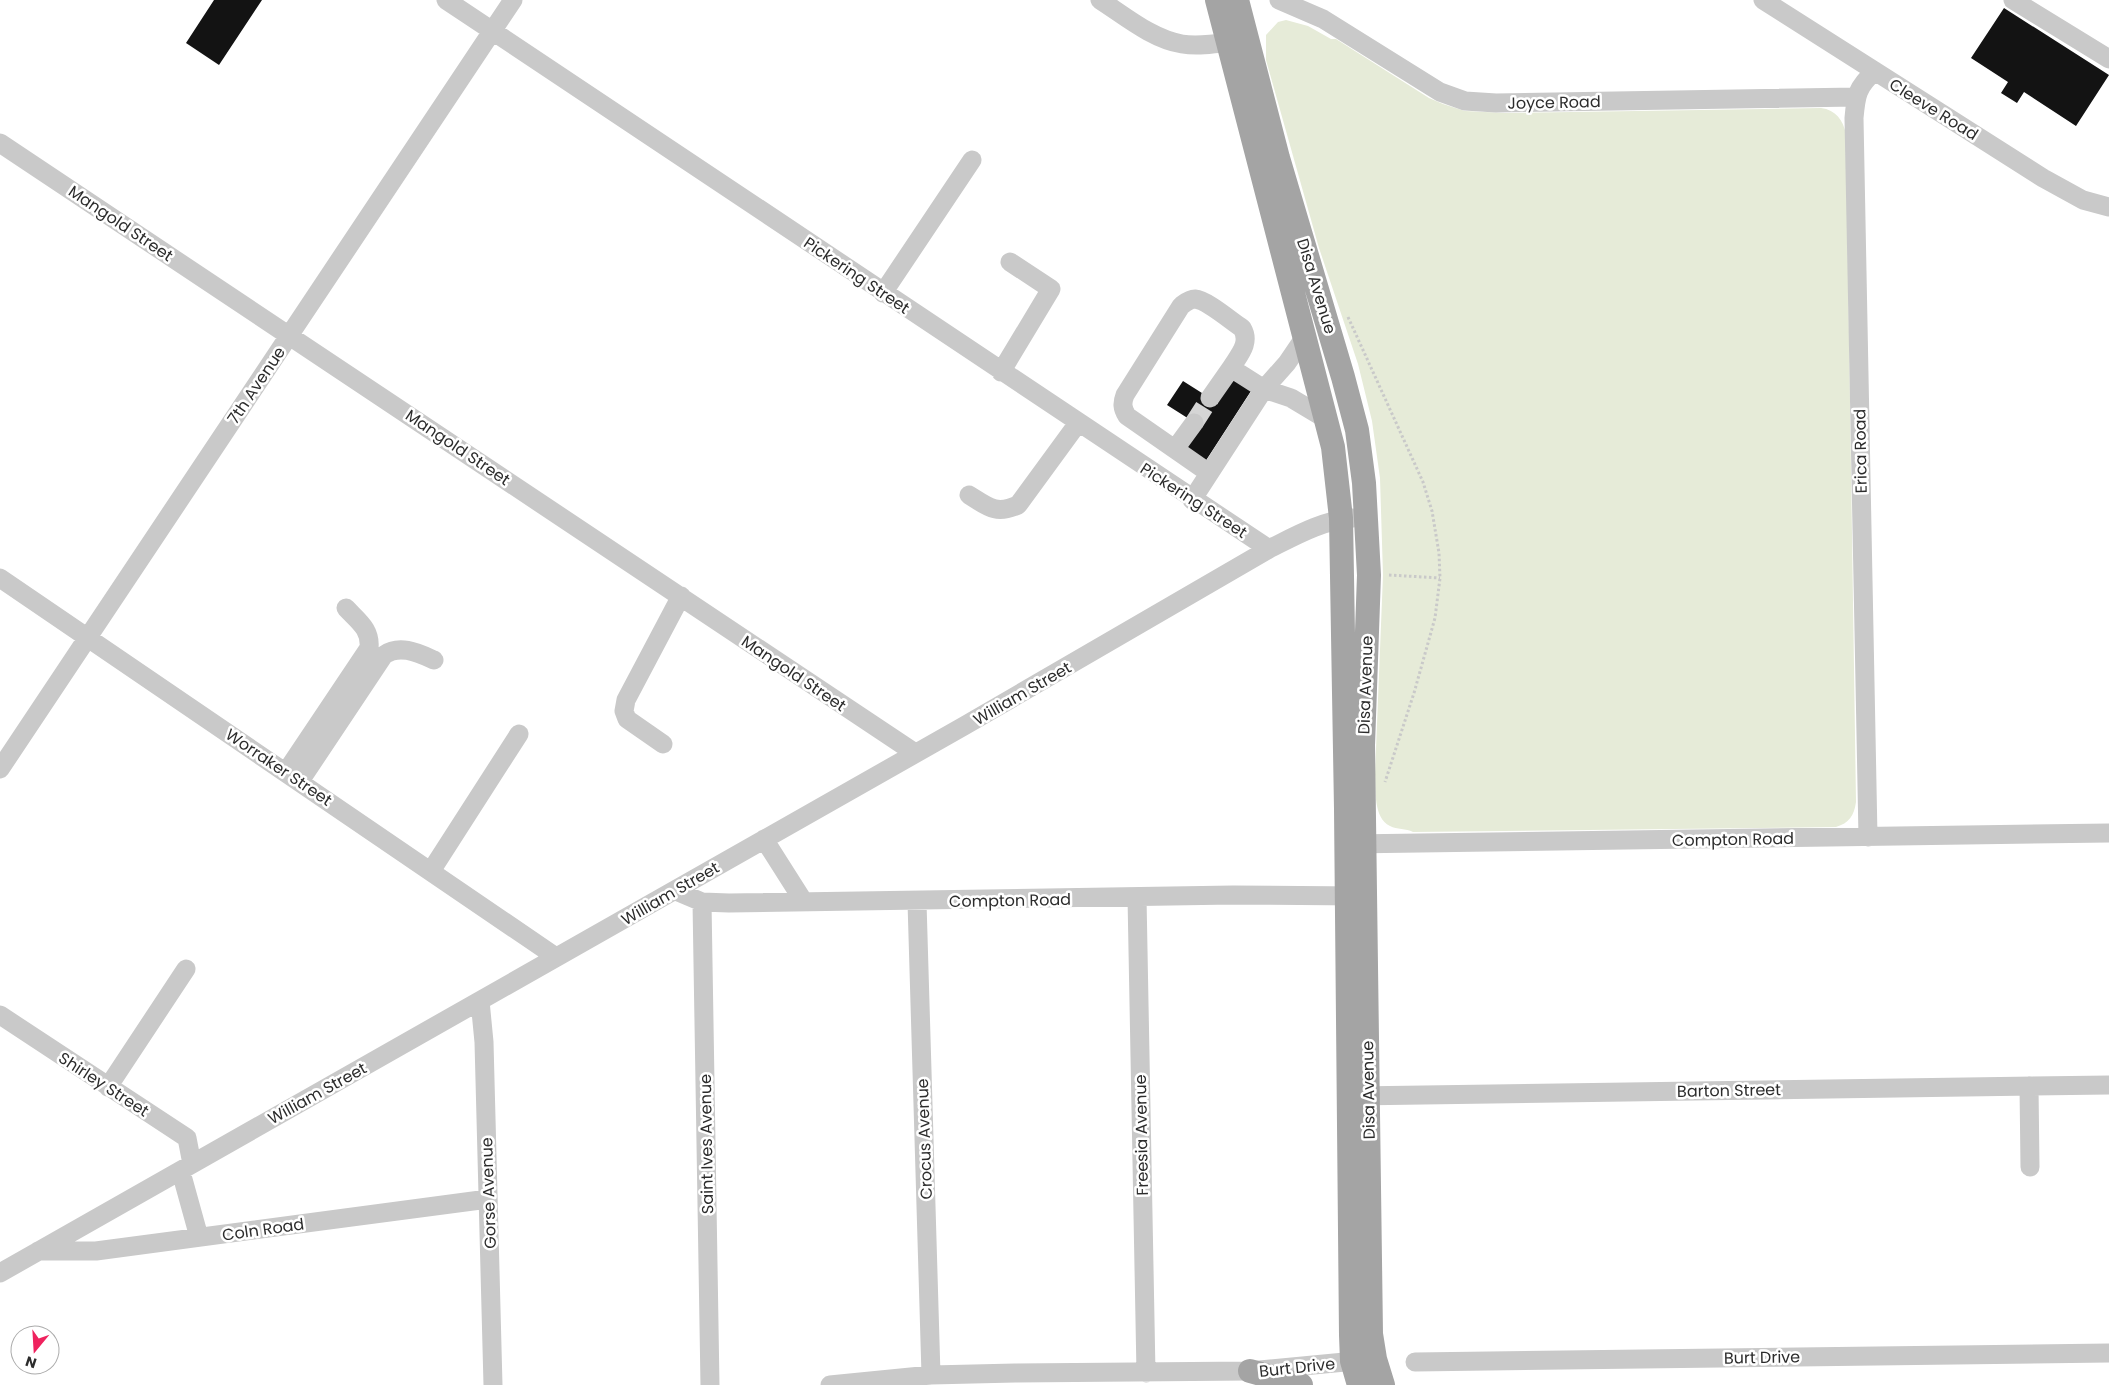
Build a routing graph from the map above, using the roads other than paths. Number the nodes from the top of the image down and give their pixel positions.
1 (446, 0) edge
2 (513, 0) edge
3 (1100, 0) edge
4 (1217, 0) edge
5 (1225, 0) edge
6 (1236, 0) edge
7 (1279, 0) edge
8 (1763, 0) edge
9 (2013, 0) edge
10 (492, 31) junction
11 (1237, 41) junction
12 (2109, 59) edge
13 (1875, 71) junction
14 (1856, 97) junction
15 (0, 142) edge
16 (972, 160) dead end
17 (2109, 207) edge
18 (1010, 262) dead end
19 (884, 293) junction
20 (289, 335) junction
21 (1304, 338) junction
22 (1231, 368) junction
23 (1001, 372) junction
24 (1264, 389) junction
25 (1210, 398) tunnel mouth
26 (1326, 422) junction
27 (1078, 423) junction
28 (1194, 423) tunnel mouth
29 (1176, 449) junction
30 (1208, 473) junction
31 (969, 495) dead end
32 (1192, 500) junction
33 (1367, 517) junction
34 (1341, 518) junction
35 (1268, 549) junction
36 (0, 578) edge
37 (680, 596) junction
38 (346, 608) dead end
39 (88, 637) junction
40 (434, 660) dead end
41 (519, 734) dead end
42 (663, 744) dead end
43 (914, 753) junction
44 (0, 769) edge
45 (293, 777) junction
46 (2109, 833) edge
47 (1868, 837) junction
48 (764, 839) junction
49 (1356, 844) junction
50 (431, 871) junction
51 (676, 891) junction
52 (1355, 896) junction
53 (1137, 897) junction
54 (702, 902) junction
55 (804, 902) junction
56 (916, 902) junction
57 (556, 957) junction
58 (186, 969) dead end
59 (480, 1002) junction
60 (0, 1015) edge
61 (2109, 1085) edge
62 (2029, 1086) junction
63 (108, 1087) junction
64 (1359, 1096) junction
65 (2030, 1167) dead end
66 (186, 1168) junction
67 (488, 1198) junction
68 (199, 1237) junction
69 (37, 1251) junction
70 (0, 1272) edge
71 (2109, 1353) edge
72 (1363, 1360) junction
73 (1416, 1362) dead end
74 (1250, 1371) junction
75 (1146, 1373) junction
76 (931, 1376) junction
77 (1014, 1379) edge
78 (493, 1385) edge
79 (710, 1385) edge
80 (830, 1385) edge
81 (1301, 1385) edge
82 (1359, 1385) edge
83 (1383, 1385) edge

1 - 10 street, Pickering Street
2 - 10 street, 7th Avenue
3 - 11 street
4 - 5 street
4 - 11 main road, Disa Avenue
6 - 11 main road, Disa Avenue
7 - 14 street, Joyce Road
8 - 13 street, Cleeve Road
9 - 12 street
10 - 19 street, Pickering Street
10 - 20 street, 7th Avenue
11 - 21 main road, Disa Avenue
11 - 33 main road, Disa Avenue
13 - 14 street
13 - 17 street, Cleeve Road
14 - 47 street, Erica Road
15 - 20 street, Mangold Street
16 - 19 street
18 - 23 street
19 - 23 street, Pickering Street
20 - 37 street, Mangold Street
20 - 39 street, 7th Avenue
21 - 24 street
21 - 26 main road, Disa Avenue
22 - 24 street
22 - 25 street
22 - 29 street
23 - 27 street, Pickering Street
24 - 26 street
24 - 30 street
26 - 34 main road, Disa Avenue
27 - 31 street
27 - 32 street, Pickering Street
28 - 29 street
29 - 30 street
30 - 32 street
32 - 35 street, Pickering Street
33 - 34 street, William Street
33 - 49 main road, Disa Avenue
34 - 35 street, William Street
34 - 49 main road, Disa Avenue
35 - 43 street, William Street
36 - 39 street, Worraker Street
37 - 42 street
37 - 43 street, Mangold Street
38 - 45 street
39 - 44 street, 7th Avenue
39 - 45 street, Worraker Street
40 - 45 street
41 - 50 street
43 - 48 street, William Street
45 - 50 street, Worraker Street
46 - 47 street, Compton Road
47 - 49 street, Compton Road
48 - 51 street, William Street
48 - 55 street
49 - 52 main road, Disa Avenue
50 - 57 street, Worraker Street
51 - 54 street, Compton Road
51 - 57 street, William Street
52 - 53 street, Compton Road
52 - 64 main road, Disa Avenue
53 - 56 street, Compton Road
53 - 75 street, Freesia Avenue
54 - 55 street, Compton Road
54 - 79 street, Saint Ives Avenue
55 - 56 street, Compton Road
56 - 76 street, Crocus Avenue
57 - 59 street, William Street
58 - 63 street
59 - 66 street, William Street
59 - 67 street, Gorse Avenue
60 - 63 street, Shirley Street
61 - 62 street, Barton Street
62 - 64 street, Barton Street
62 - 65 street
63 - 66 street, Shirley Street
64 - 72 main road, Disa Avenue
66 - 68 street, Shirley Street
66 - 69 street, William Street
67 - 68 street, Coln Road
67 - 78 street, Gorse Avenue
68 - 69 street, Coln Road
69 - 70 street, William Street
71 - 73 street, Burt Drive
72 - 74 street, Burt Drive
72 - 82 main road, Disa Avenue
72 - 83 main road, Disa Avenue
74 - 75 street, Burt Drive
74 - 81 main road
75 - 77 street, Burt Drive
76 - 77 street, Burt Drive
76 - 80 street, Burt Drive

